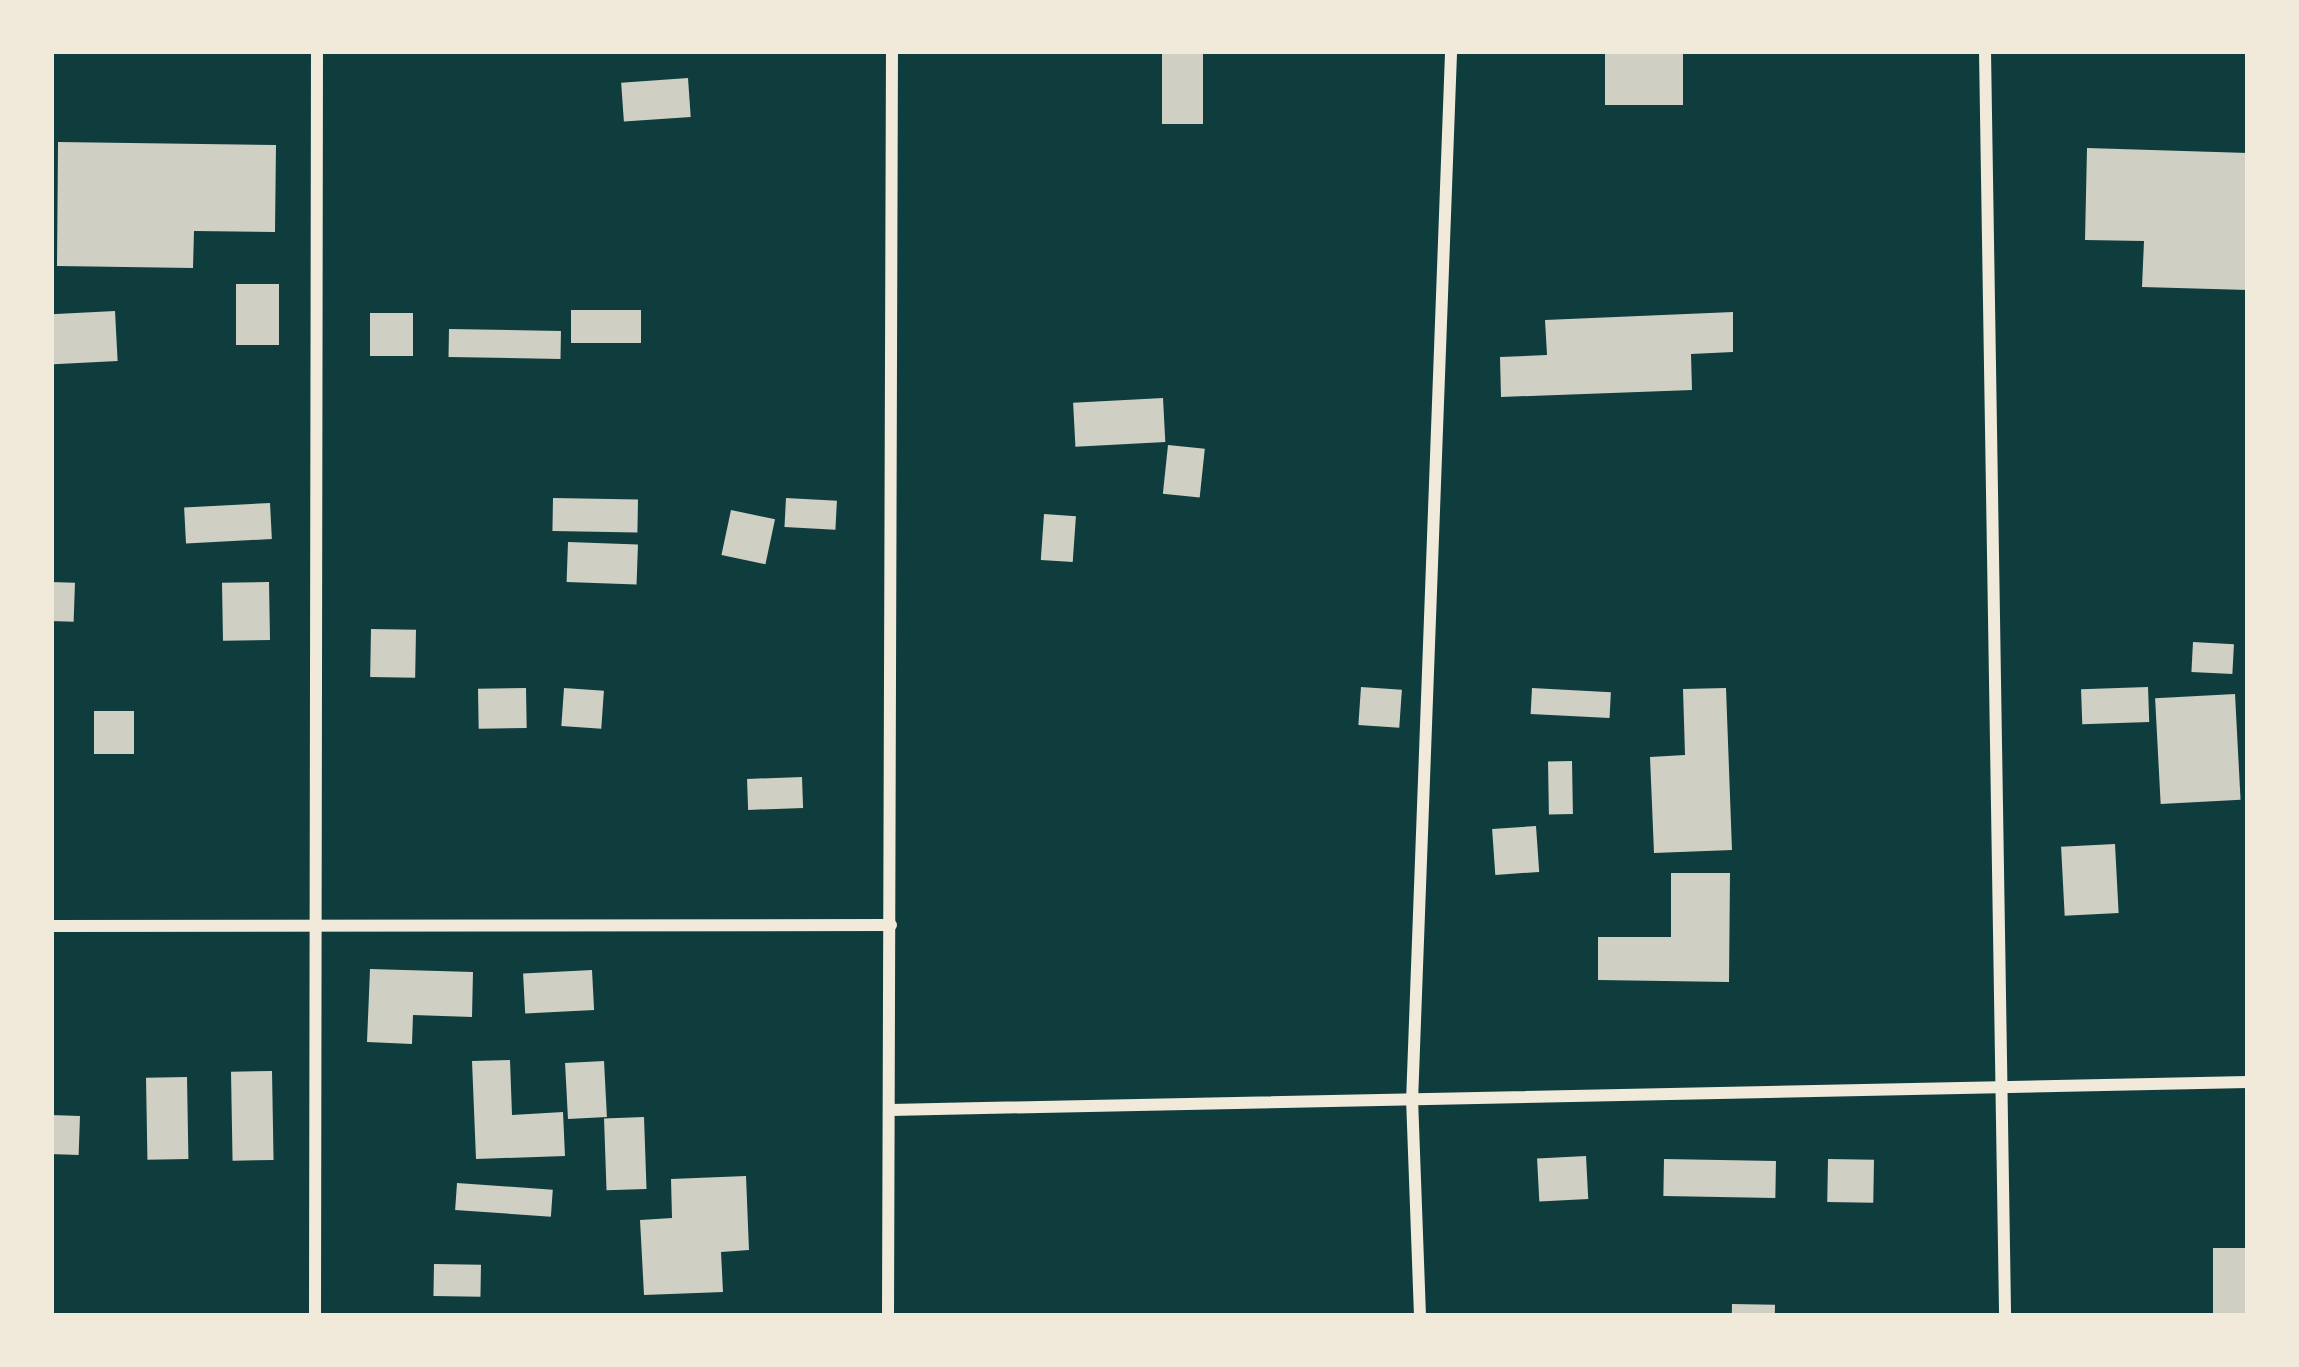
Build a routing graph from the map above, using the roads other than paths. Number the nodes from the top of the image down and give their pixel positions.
1 (317, 51) edge
2 (892, 51) edge
3 (1451, 51) edge
4 (1985, 51) edge
5 (317, 924) junction
6 (891, 925) junction
7 (51, 926) edge
8 (2248, 1082) edge
9 (2001, 1086) junction
10 (1412, 1102) junction
11 (890, 1111) junction
12 (315, 1316) edge
13 (888, 1316) edge
14 (1420, 1316) edge
15 (2005, 1316) edge

1 - 5 street
2 - 6 street
3 - 10 street
4 - 9 street
5 - 6 street
5 - 7 street
5 - 12 street
6 - 11 street
8 - 9 street
9 - 10 street
9 - 15 street
10 - 11 street
10 - 14 street
11 - 13 street

